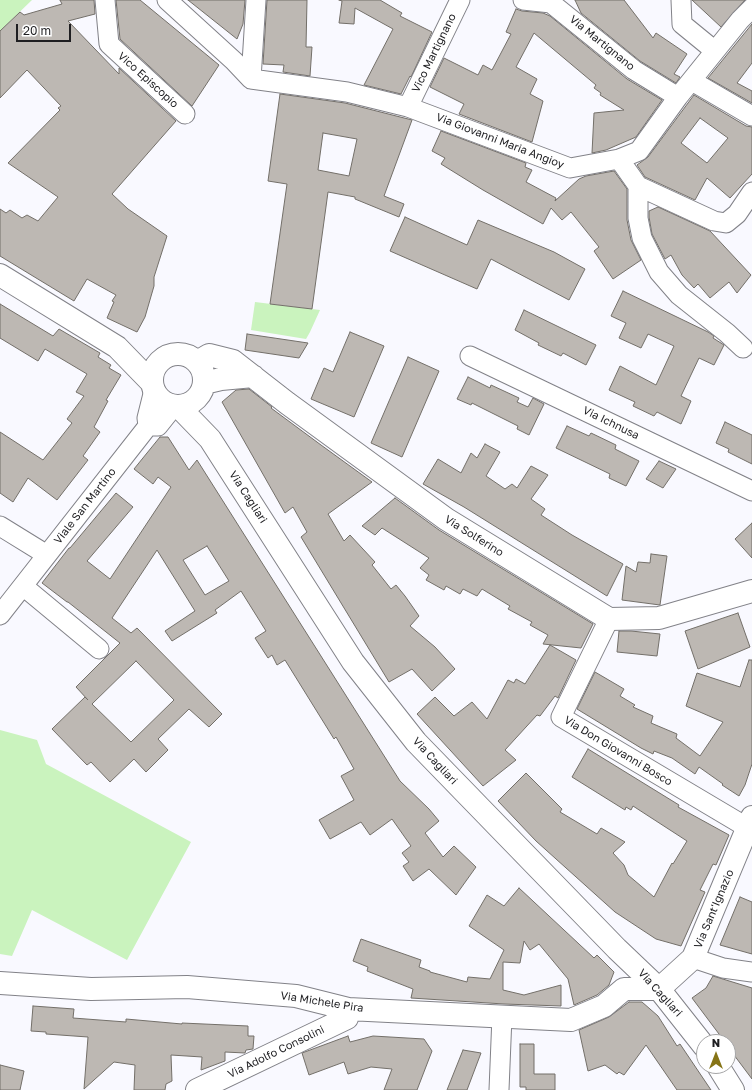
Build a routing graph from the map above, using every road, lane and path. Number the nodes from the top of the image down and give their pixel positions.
1 (105, 0) edge
2 (167, 0) edge
3 (256, 0) edge
4 (460, 0) edge
5 (523, 0) edge
6 (681, 0) edge
7 (551, 1) edge
8 (752, 8) edge
9 (715, 51) junction
10 (252, 79) junction
11 (692, 81) junction
12 (678, 97) junction
13 (408, 107) junction
14 (185, 114) dead end
15 (752, 116) edge
16 (619, 159) junction
17 (638, 186) junction
18 (752, 192) edge
19 (0, 275) edge
20 (117, 347) junction
21 (743, 348) dead end
22 (167, 356) junction
23 (470, 356) dead end
24 (197, 362) junction
25 (253, 376) junction
26 (153, 387) junction
27 (203, 387) junction
28 (176, 406) junction
29 (148, 426) junction
30 (210, 439) junction
31 (752, 491) edge
32 (0, 526) edge
33 (47, 555) junction
34 (752, 578) edge
35 (23, 586) junction
36 (752, 591) edge
37 (722, 599) junction
38 (0, 615) edge
39 (609, 619) junction
40 (99, 649) dead end
41 (750, 823) edge
42 (693, 958) junction
43 (752, 972) edge
44 (0, 983) edge
45 (659, 989) junction
46 (348, 1009) junction
47 (502, 1016) junction
48 (696, 1036) edge
49 (723, 1074) edge
50 (197, 1090) edge
51 (498, 1090) edge
52 (733, 1090) edge

1 - 14 street, Vico Episcopio
2 - 10 street
3 - 10 street
4 - 13 street, Vico Martignano
5 - 7 street, Via Martignano
6 - 9 street
7 - 12 street, Via Martignano
8 - 9 street, Via Giovanni Maria Angioy
9 - 11 street, Via Giovanni Maria Angioy
10 - 13 street, Via Giovanni Maria Angioy
11 - 12 street, Via Giovanni Maria Angioy
11 - 15 street
12 - 16 street, Via Giovanni Maria Angioy
13 - 16 street, Via Giovanni Maria Angioy
16 - 17 street
17 - 18 street
17 - 21 street
19 - 20 main road
20 - 22 main road
20 - 26 main road
22 - 24 main road
22 - 26 main road
23 - 31 street, Via Ichnusa
24 - 25 main road, Via Solferino
24 - 27 main road
25 - 27 main road
25 - 39 main road, Via Solferino
26 - 28 main road
26 - 29 street
27 - 28 main road
27 - 30 main road, Via Cagliari
28 - 29 street, Viale San Martino
28 - 30 main road, Via Cagliari
29 - 33 street, Viale San Martino
30 - 45 main road, Via Cagliari
32 - 33 street
33 - 35 street, Viale San Martino
34 - 37 main road
35 - 38 street, Viale San Martino
35 - 40 street
36 - 37 main road
37 - 39 main road
39 - 41 street, Via Don Giovanni Bosco
41 - 42 main road, Via Sant'Ignazio
42 - 43 street
42 - 45 main road, Via Sant'Ignazio
44 - 46 main road, Via Michele Pira
45 - 47 main road, Via Michele Pira
45 - 48 main road, Via Cagliari
46 - 47 main road, Via Michele Pira
46 - 50 main road, Via Adolfo Consolini
47 - 51 street
49 - 52 main road

